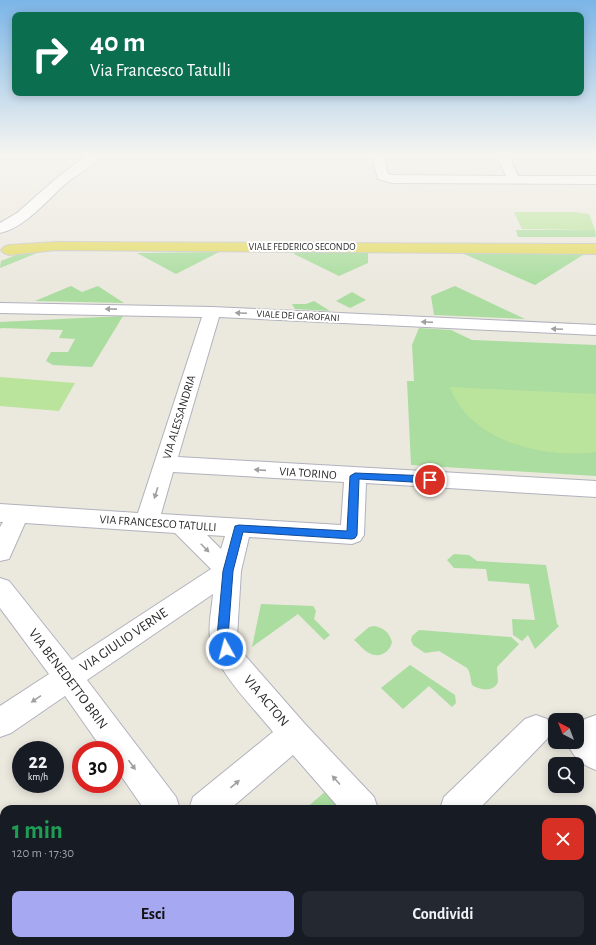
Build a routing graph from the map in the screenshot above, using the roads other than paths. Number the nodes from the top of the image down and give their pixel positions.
1 (42, 198) edge
2 (4, 241) edge
3 (596, 242) edge
4 (596, 249) edge
5 (0, 308) edge
6 (212, 312) junction
7 (596, 330) edge
8 (165, 464) junction
9 (355, 476) junction
10 (596, 488) edge
11 (9, 514) edge
12 (147, 522) junction
13 (181, 524) junction
14 (239, 528) junction
15 (0, 552) edge
16 (228, 571) junction
17 (0, 588) edge
18 (68, 677) junction
19 (0, 723) edge
20 (536, 729) dead end
21 (294, 734) junction
22 (161, 805) edge
23 (210, 805) edge
24 (358, 805) edge
25 (460, 805) edge

1 - 2 street
2 - 3 main road, VIALE FEDERICO SECONDO
2 - 4 main road, VIALE FEDERICO SECONDO
6 -> 5 street, VIALE DEI GAROFANI
7 -> 6 street, VIALE DEI GAROFANI
6 - 8 street, VIA ALESSANDRIA
9 -> 8 street, VIA TORINO
8 -> 12 street, VIA ALESSANDRIA
9 - 10 street, VIA TORINO
9 - 14 street, VIA FRANCESCO TATULLI
11 - 12 street, VIA FRANCESCO TATULLI
11 - 15 street
12 - 13 street, VIA FRANCESCO TATULLI
13 - 14 street, VIA FRANCESCO TATULLI
13 -> 16 street
14 - 16 street, VIA ACTON
16 - 18 street, VIA GIULIO VERNE
16 - 21 street, VIA ACTON
17 - 18 street, VIA BENEDETTO BRIN
18 -> 19 street, VIA GIULIO VERNE
18 -> 22 street, VIA BENEDETTO BRIN
20 - 25 street
23 -> 21 street
24 -> 21 street, VIA ACTON

